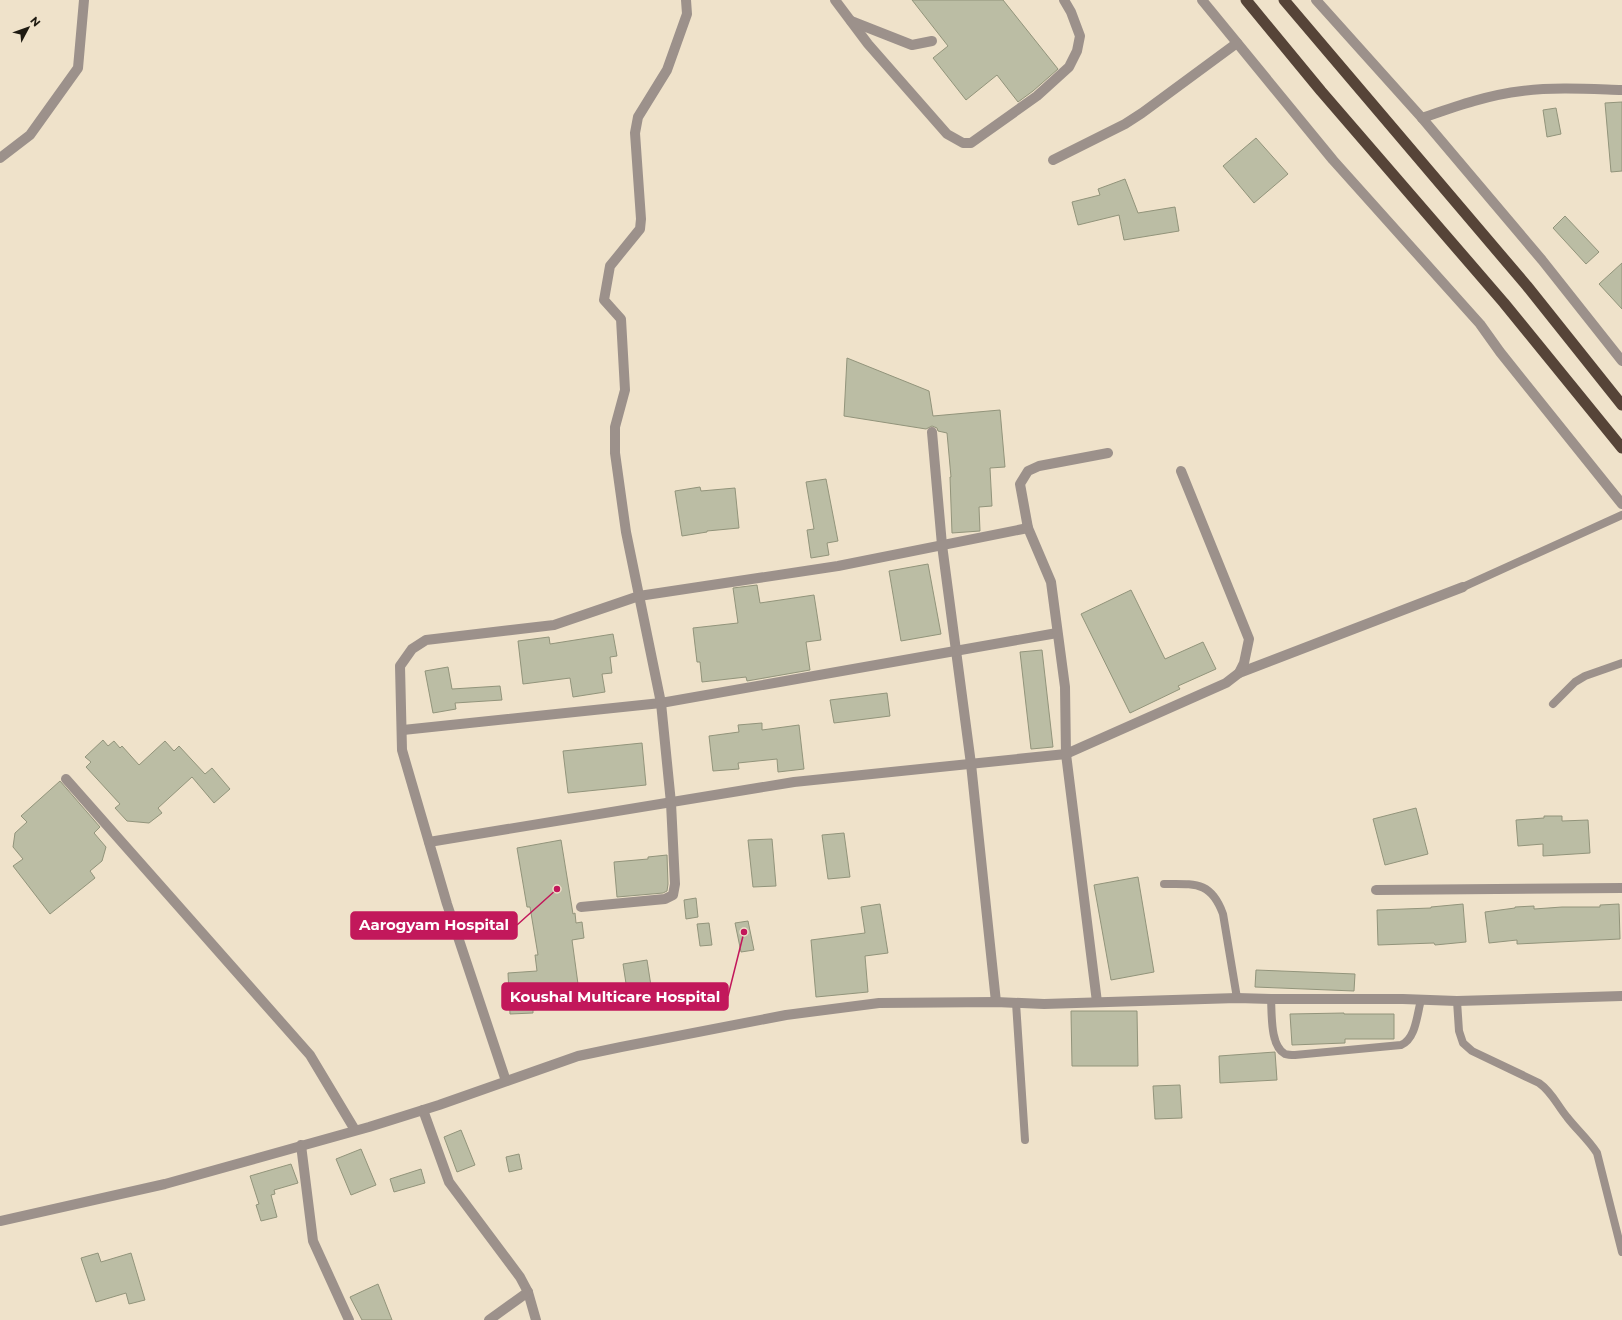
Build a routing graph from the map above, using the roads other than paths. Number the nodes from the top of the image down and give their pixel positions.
1 (84, 0) edge
2 (686, 0) edge
3 (835, 0) edge
4 (1064, 0) edge
5 (1202, 0) edge
6 (1246, 0) edge
7 (1284, 0) edge
8 (1316, 0) edge
9 (849, 21) junction
10 (932, 41) dead end
11 (1237, 42) junction
12 (1622, 90) edge
13 (1422, 118) junction
14 (0, 158) edge
15 (1053, 160) dead end
16 (1622, 361) edge
17 (1622, 404) edge
18 (932, 432) dead end
19 (1622, 448) edge
20 (1108, 453) dead end
21 (1181, 471) dead end
22 (1622, 504) edge
23 (1622, 515) edge
24 (1028, 528) junction
25 (942, 545) junction
26 (1463, 587) joint
27 (639, 596) junction
28 (1057, 633) junction
29 (956, 651) junction
30 (1622, 663) edge
31 (1239, 673) junction
32 (661, 703) junction
33 (1552, 704) dead end
34 (403, 730) junction
35 (1066, 754) junction
36 (971, 764) junction
37 (66, 779) dead end
38 (671, 804) junction
39 (429, 842) junction
40 (1164, 884) dead end
41 (1622, 888) edge
42 (1376, 890) dead end
43 (581, 907) dead end
44 (1622, 996) edge
45 (1237, 998) junction
46 (1271, 999) junction
47 (1421, 1000) junction
48 (1458, 1001) junction
49 (996, 1002) junction
50 (1098, 1002) junction
51 (1016, 1003) junction
52 (506, 1081) junction
53 (423, 1110) junction
54 (355, 1130) junction
55 (1025, 1140) dead end
56 (301, 1145) junction
57 (0, 1221) edge
58 (1622, 1252) edge
59 (528, 1292) junction
60 (349, 1320) edge
61 (489, 1320) edge
62 (536, 1320) edge

1 - 14 street
2 - 27 street
3 - 9 street
4 - 9 street
5 - 11 street
6 - 19 highway
7 - 17 highway
8 - 13 street
9 - 10 street
11 - 15 street
11 - 22 street
12 - 13 street
13 - 16 street
18 - 25 street
20 - 24 street
21 - 31 street
23 - 26 lane
24 - 25 street
24 - 28 street
25 - 27 street
25 - 29 street
26 - 31 street
27 - 32 street
27 - 34 street
28 - 29 street
28 - 35 street
29 - 32 street
29 - 36 street
30 - 33 lane
31 - 35 street
32 - 34 street
32 - 38 street
34 - 39 street
35 - 36 street
35 - 50 street
36 - 38 street
36 - 49 street
37 - 54 street
38 - 39 street
38 - 43 street
39 - 52 street
40 - 45 lane
41 - 42 street
44 - 48 street
45 - 46 street
45 - 50 street
46 - 47 street
46 - 47 lane
47 - 48 street
48 - 58 lane
49 - 51 street
49 - 52 street
50 - 51 street
51 - 55 lane
52 - 53 street
53 - 54 street
53 - 59 street
54 - 56 street
56 - 57 street
56 - 60 street
59 - 61 street
59 - 62 street

